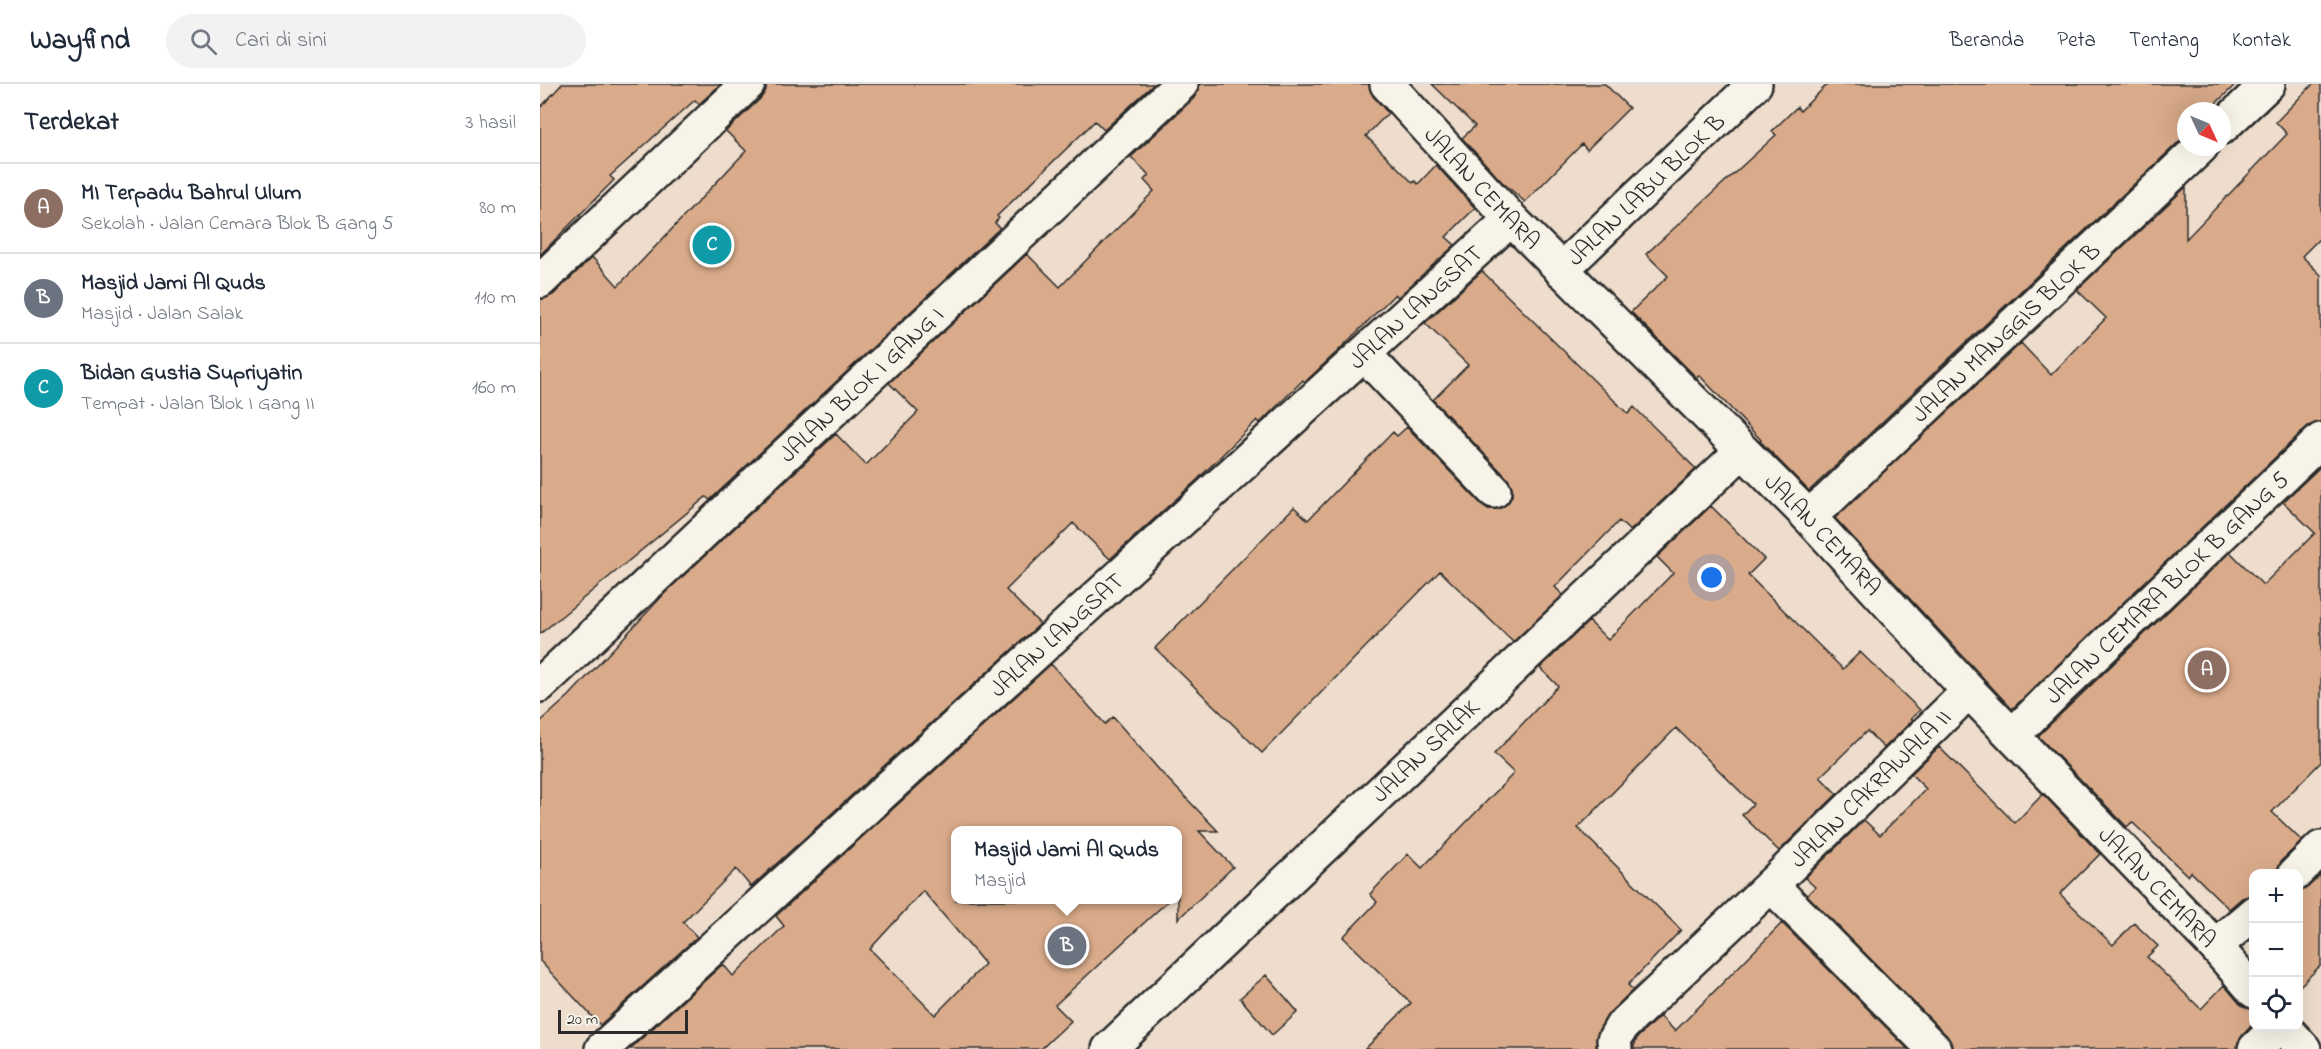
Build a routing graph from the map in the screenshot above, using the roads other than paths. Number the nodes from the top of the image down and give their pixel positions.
1 (748, 84) edge
2 (1181, 84) edge
3 (1387, 84) edge
4 (1755, 84) edge
5 (2268, 84) edge
6 (2231, 119) edge
7 (2192, 156) edge
8 (1510, 219) junction
9 (1561, 270) junction
10 (540, 281) edge
11 (1364, 354) junction
12 (2321, 440) edge
13 (1742, 451) junction
14 (1494, 491) dead end
15 (1808, 516) junction
16 (540, 685) edge
17 (1969, 691) junction
18 (2013, 735) junction
19 (2321, 849) edge
20 (2299, 869) edge
21 (1771, 885) junction
22 (2249, 916) edge
23 (2215, 946) junction
24 (2249, 986) edge
25 (2275, 1031) edge
26 (2286, 1031) edge
27 (602, 1049) edge
28 (1109, 1049) edge
29 (1615, 1049) edge
30 (1934, 1049) edge
31 (2255, 1049) edge
32 (2304, 1049) edge

1 - 10 street
2 - 16 street, JALAN BLOK I GANG I
3 - 8 street, JALAN CEMARA
4 - 9 street, JALAN LABU BLOK B
5 - 6 street
7 - 15 street, JALAN MANGGIS BLOK B
8 - 9 street, JALAN CEMARA
8 - 11 street, JALAN LANGSAT
9 - 13 street, JALAN CEMARA
11 - 14 street
11 - 27 street, JALAN LANGSAT
12 - 18 street, JALAN CEMARA BLOK B GANG 5
13 - 15 street, JALAN CEMARA
13 - 28 street, JALAN SALAK
15 - 17 street, JALAN CEMARA
17 - 18 street, JALAN CEMARA
17 - 21 street, JALAN CAKRAWALA II
18 - 23 street, JALAN CEMARA
19 - 20 street
21 - 29 street, JALAN CAKRAWALA II
21 - 30 street, JALAN CAKRAWALA II
22 - 23 street
23 - 24 street, JALAN CEMARA
25 - 31 street
26 - 32 street

